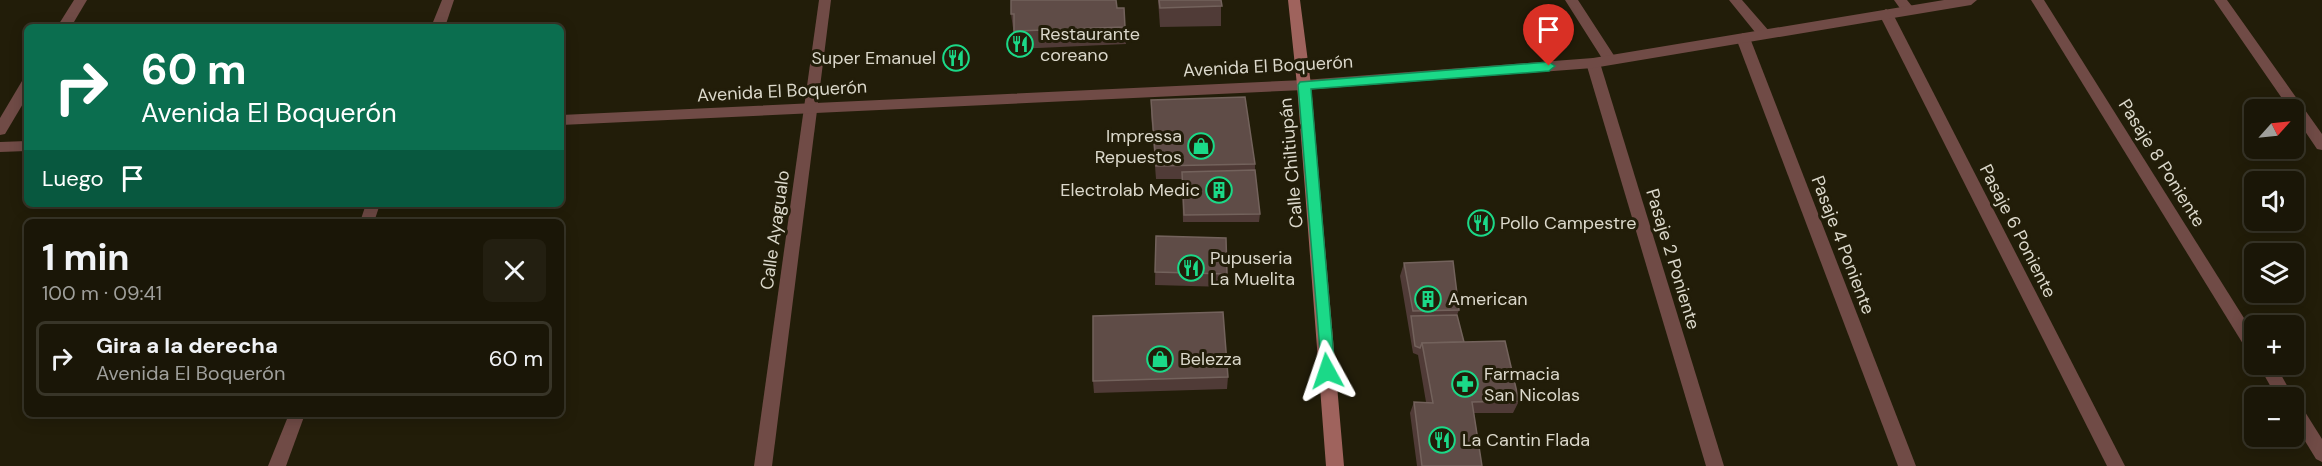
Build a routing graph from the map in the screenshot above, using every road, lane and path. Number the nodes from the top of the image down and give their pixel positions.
1 (81, 0) edge
2 (448, 0) edge
3 (825, 0) edge
4 (1294, 0) edge
5 (1570, 0) edge
6 (1735, 0) edge
7 (1971, 0) edge
8 (2037, 0) edge
9 (2220, 0) edge
10 (1904, 5) edge
11 (1886, 14) junction
12 (66, 24) edge
13 (439, 24) edge
14 (1764, 34) junction
15 (1743, 38) junction
16 (1610, 60) junction
17 (1593, 63) junction
18 (1304, 85) junction
19 (24, 90) edge
20 (813, 109) junction
21 (564, 120) edge
22 (0, 130) edge
23 (2322, 145) edge
24 (24, 146) edge
25 (0, 147) edge
26 (2244, 331) edge
27 (296, 417) edge
28 (2304, 425) edge
29 (2322, 454) edge
30 (277, 466) edge
31 (763, 466) edge
32 (1335, 466) edge
33 (1715, 466) edge
34 (1907, 466) edge
35 (2116, 466) edge

1 - 12 street
2 - 13 street
3 - 20 street, Calle Ayagualo
4 - 18 main road, Calle Chiltiupán
5 - 16 street
6 - 14 street
7 - 10 street, Avenida El Boquerón
8 - 26 street, Pasaje 8 Poniente
9 - 23 street
10 - 11 street, Avenida El Boquerón
11 - 14 street, Avenida El Boquerón
11 - 35 street, Pasaje 6 Poniente
14 - 15 street, Avenida El Boquerón
15 - 16 street, Avenida El Boquerón
15 - 34 street, Pasaje 4 Poniente
16 - 17 street, Avenida El Boquerón
17 - 18 street, Avenida El Boquerón
17 - 33 street, Pasaje 2 Poniente
18 - 20 street, Avenida El Boquerón
18 - 32 main road, Calle Chiltiupán
19 - 22 street
20 - 21 street, Avenida El Boquerón
20 - 31 street, Calle Ayagualo
24 - 25 street
27 - 30 street
28 - 29 street

